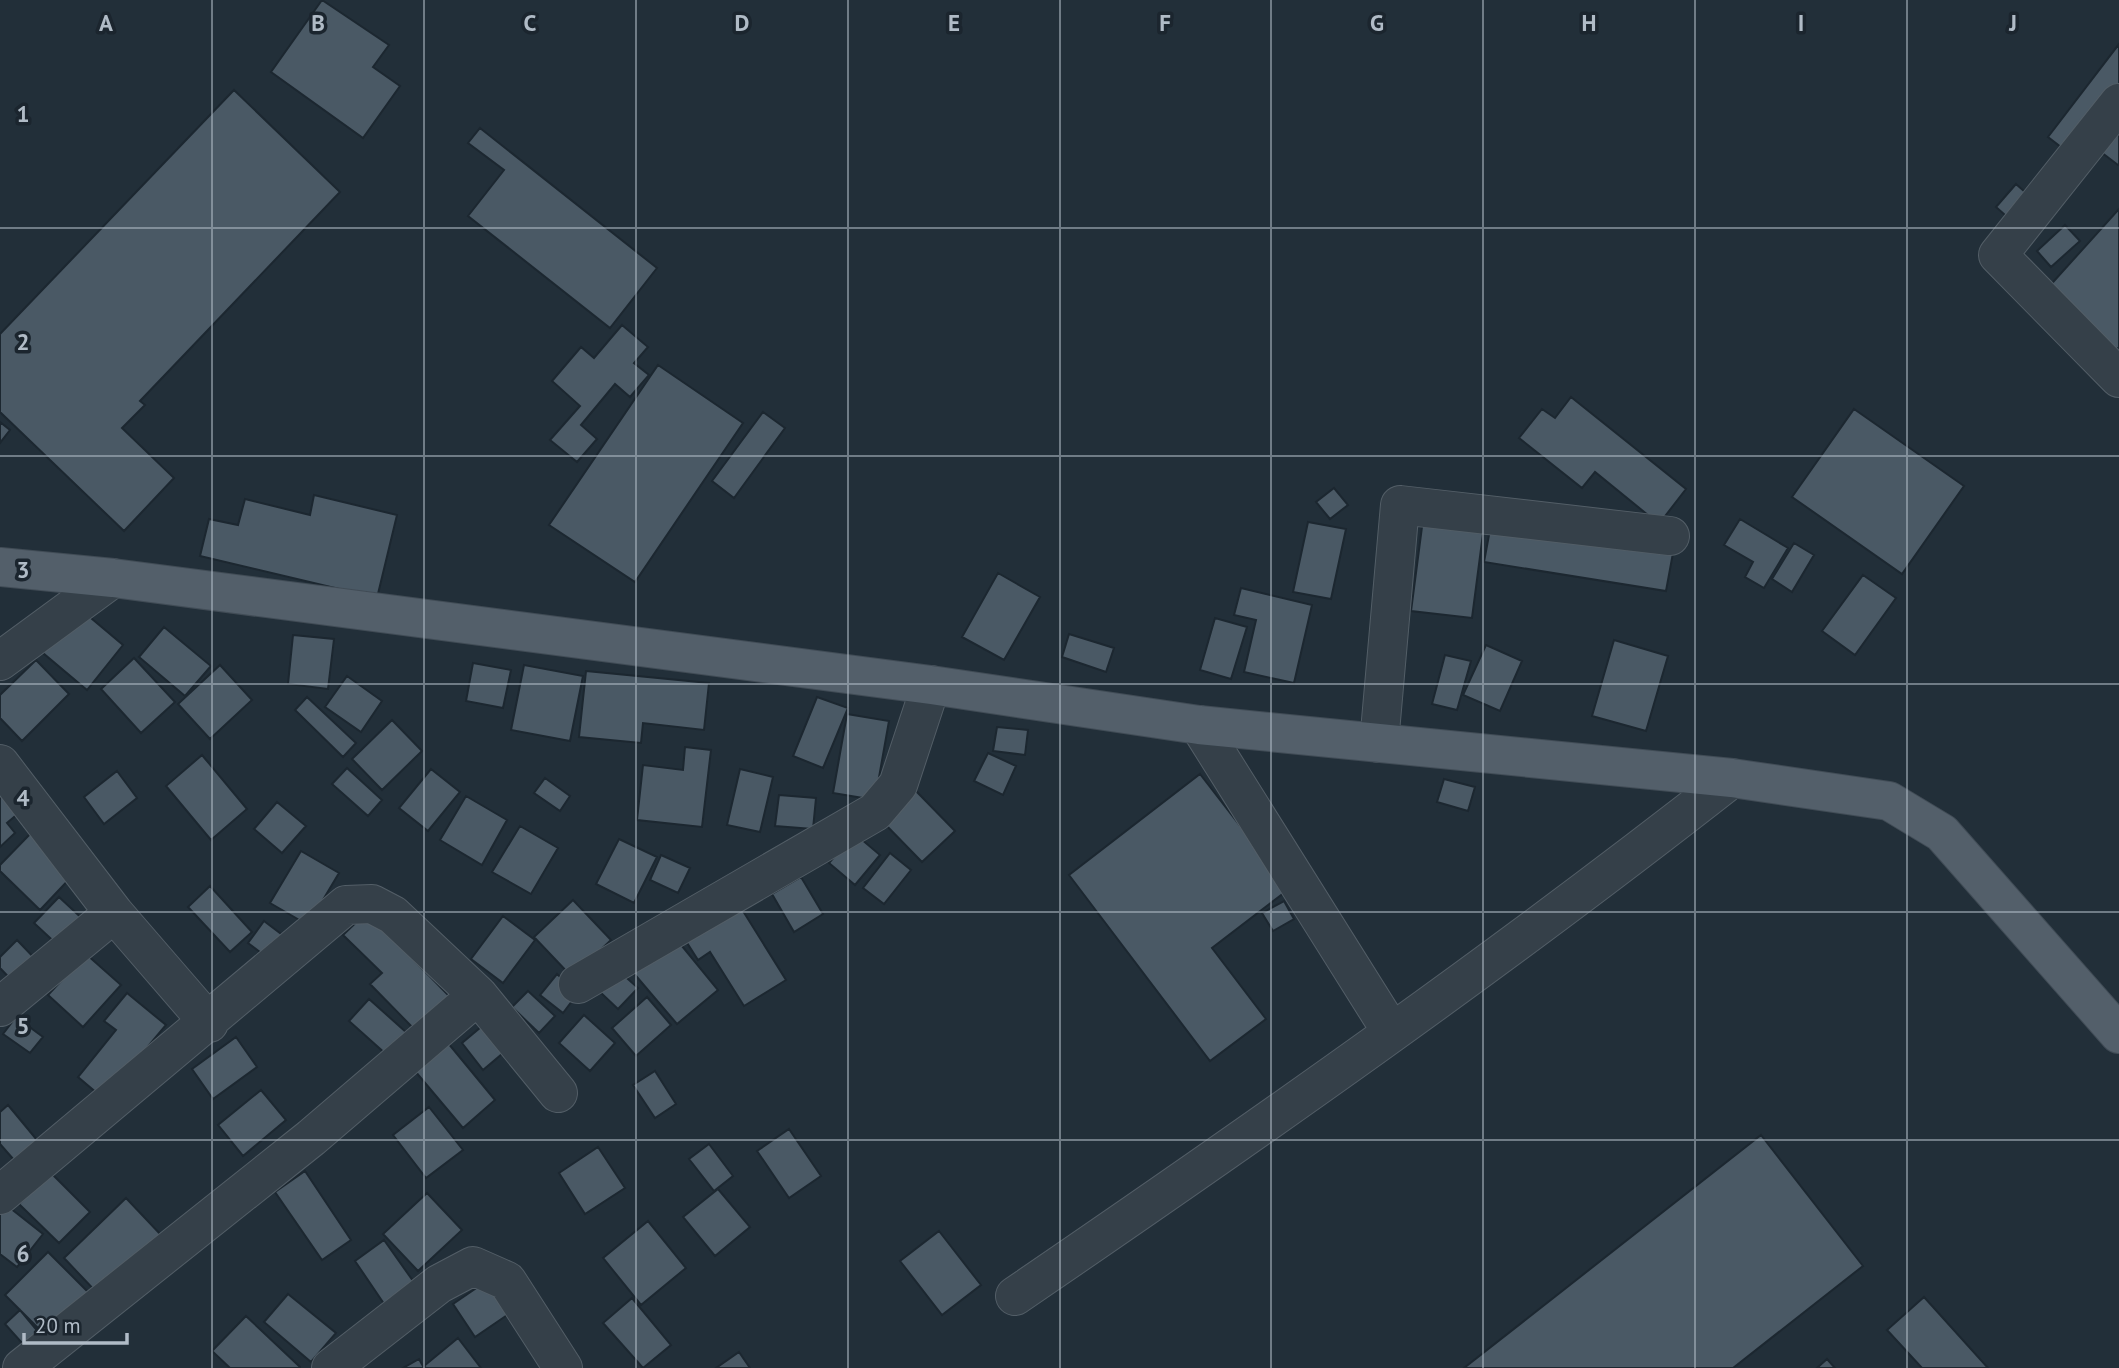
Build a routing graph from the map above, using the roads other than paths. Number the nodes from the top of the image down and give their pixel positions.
1 (2119, 103) edge
2 (2119, 378) edge
3 (1671, 536) dead end
4 (0, 567) edge
5 (113, 578) junction
6 (0, 661) edge
7 (931, 685) junction
8 (1199, 725) junction
9 (1378, 743) junction
10 (0, 764) edge
11 (1732, 778) junction
12 (114, 913) junction
13 (578, 984) dead end
14 (478, 995) junction
15 (0, 1007) edge
16 (209, 1023) junction
17 (1391, 1031) junction
18 (2119, 1034) edge
19 (558, 1093) dead end
20 (0, 1195) edge
21 (1015, 1296) dead end
22 (0, 1361) edge
23 (6, 1368) edge
24 (22, 1368) edge
25 (331, 1368) edge
26 (563, 1368) edge

1 - 2 street
3 - 9 street
4 - 5 main road
5 - 6 street
5 - 7 main road
7 - 8 main road
7 - 13 street
8 - 9 main road
8 - 17 street
9 - 11 main road
10 - 12 street
11 - 17 street
11 - 18 main road
12 - 15 street
12 - 16 street
14 - 16 street
14 - 19 street
14 - 24 street
16 - 20 street
17 - 21 street
22 - 23 street
25 - 26 street

